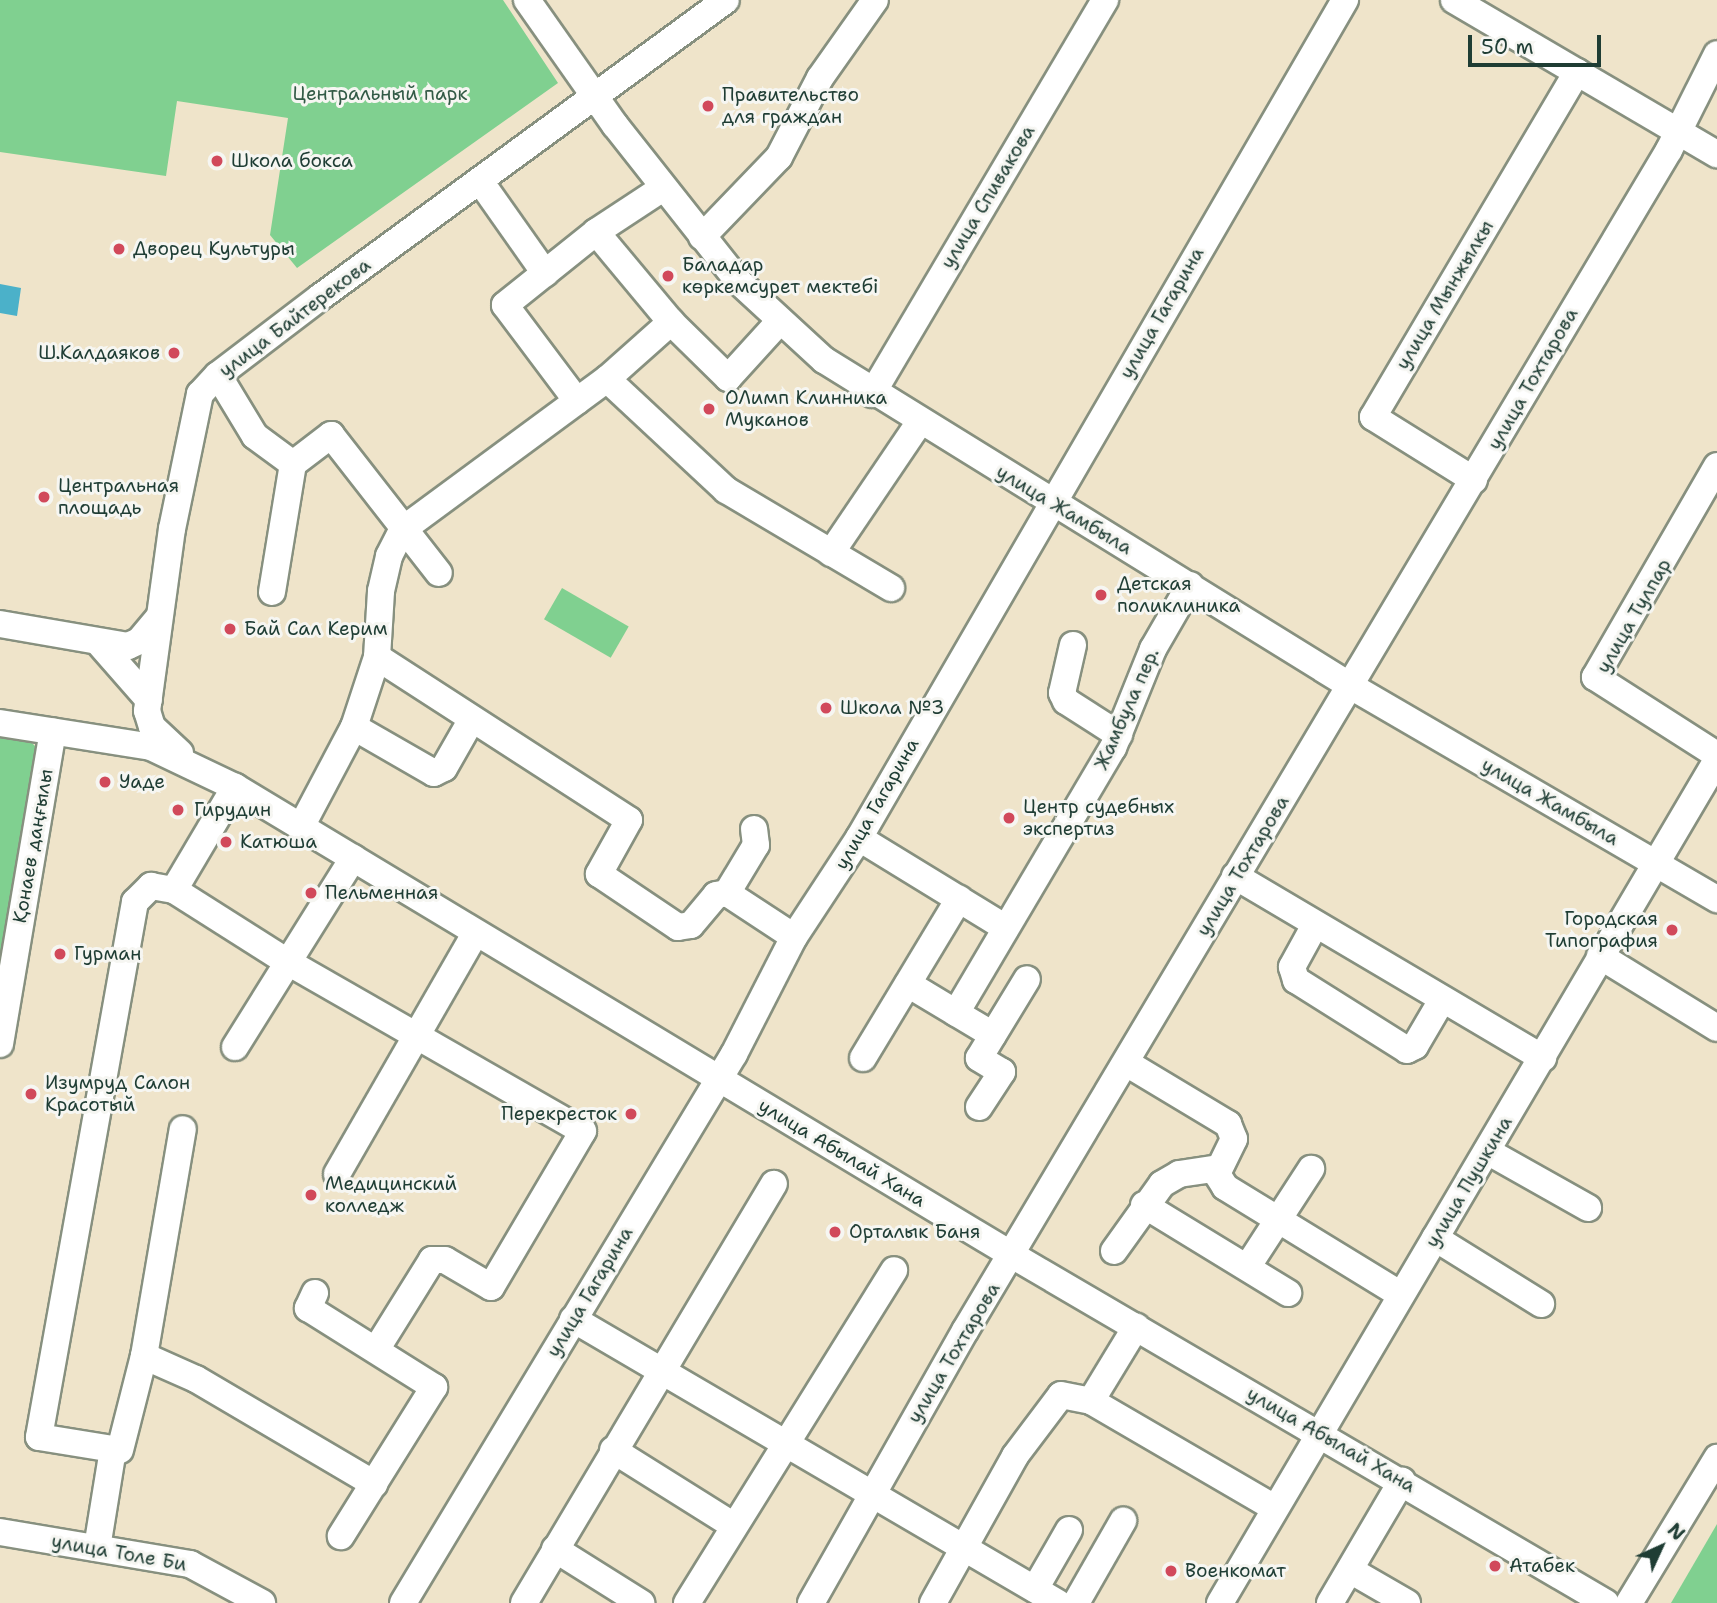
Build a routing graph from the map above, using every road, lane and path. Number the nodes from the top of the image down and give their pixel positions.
1 (527, 0) edge
2 (726, 0) edge
3 (875, 0) edge
4 (1105, 0) edge
5 (1345, 0) edge
6 (1454, 0) edge
7 (1717, 54) edge
8 (1577, 72) junction
9 (594, 96) junction
10 (1678, 130) junction
11 (1717, 154) edge
12 (480, 181) junction
13 (663, 188) junction
14 (596, 232) junction
15 (702, 237) junction
16 (545, 273) junction
17 (671, 321) junction
18 (778, 323) junction
19 (607, 379) junction
20 (202, 384) junction
21 (872, 394) junction
22 (577, 401) junction
23 (919, 423) junction
24 (293, 464) junction
25 (1717, 467) edge
26 (1474, 480) junction
27 (1051, 504) junction
28 (402, 530) junction
29 (831, 553) junction
30 (439, 573) dead end
31 (1190, 586) junction
32 (891, 588) dead end
33 (272, 592) dead end
34 (158, 618) junction
35 (0, 624) edge
36 (98, 642) junction
37 (1073, 645) dead end
38 (377, 657) junction
39 (1349, 685) junction
40 (149, 700) junction
41 (472, 719) junction
42 (0, 723) edge
43 (354, 727) junction
44 (53, 731) junction
45 (1119, 735) junction
46 (1717, 758) edge
47 (211, 774) junction
48 (235, 787) junction
49 (301, 827) junction
50 (754, 829) dead end
51 (859, 838) junction
52 (353, 859) junction
53 (1656, 863) junction
54 (1235, 876) junction
55 (174, 890) junction
56 (727, 893) junction
57 (959, 899) junction
58 (1717, 899) edge
59 (1315, 925) junction
60 (1006, 928) junction
61 (475, 934) junction
62 (794, 937) junction
63 (1601, 956) junction
64 (286, 961) junction
65 (1027, 979) dead end
66 (908, 984) junction
67 (1442, 1000) junction
68 (956, 1013) junction
69 (1717, 1028) edge
70 (416, 1032) junction
71 (993, 1035) junction
72 (0, 1044) edge
73 (235, 1047) dead end
74 (863, 1058) dead end
75 (1543, 1058) junction
76 (1128, 1064) junction
77 (718, 1078) junction
78 (979, 1107) dead end
79 (183, 1129) dead end
80 (1487, 1151) junction
81 (1219, 1168) junction
82 (1311, 1169) dead end
83 (337, 1174) dead end
84 (774, 1184) dead end
85 (1144, 1205) junction
86 (1588, 1208) dead end
87 (1280, 1221) junction
88 (1436, 1238) junction
89 (1114, 1251) dead end
90 (1012, 1255) junction
91 (1248, 1266) junction
92 (894, 1270) dead end
93 (315, 1293) dead end
94 (1289, 1293) dead end
95 (1401, 1295) junction
96 (1541, 1304) dead end
97 (573, 1319) junction
98 (1136, 1327) junction
99 (376, 1350) junction
100 (144, 1356) junction
101 (663, 1369) junction
102 (1091, 1401) junction
103 (1318, 1435) junction
104 (788, 1444) junction
105 (120, 1450) dead end
106 (613, 1450) junction
107 (1717, 1458) edge
108 (1402, 1481) junction
109 (374, 1484) junction
110 (872, 1494) junction
111 (1275, 1508) junction
112 (1124, 1521) dead end
113 (734, 1525) junction
114 (1069, 1530) dead end
115 (3, 1534) edge
116 (341, 1536) dead end
117 (97, 1548) junction
118 (555, 1549) junction
119 (964, 1549) junction
120 (1350, 1570) junction
121 (1035, 1589) junction
122 (261, 1603) edge
123 (403, 1603) edge
124 (524, 1603) edge
125 (641, 1603) edge
126 (687, 1603) edge
127 (811, 1603) edge
128 (933, 1603) edge
129 (1058, 1603) edge
130 (1076, 1603) edge
131 (1220, 1603) edge
132 (1330, 1603) edge
133 (1407, 1603) edge
134 (1606, 1603) edge
135 (1629, 1603) edge

1 - 9 street, улица Жамбыла
2 - 9 street, улица Байтерекова
3 - 15 street
4 - 21 street, улица Спивакова
5 - 27 street, улица Гагарина
6 - 8 street
7 - 10 street, улица Тохтарова
8 - 10 street
8 - 26 street, улица Мынжылкы
9 - 12 street, улица Байтерекова
9 - 13 street, улица Жамбыла
10 - 11 street
10 - 26 street, улица Тохтарова
12 - 16 street
12 - 20 street, улица Байтерекова
13 - 14 street
13 - 15 street, улица Жамбыла
14 - 16 street
14 - 17 street
15 - 18 street, улица Жамбыла
16 - 22 street
17 - 18 street
17 - 19 street
18 - 21 street, улица Жамбыла
19 - 22 street
19 - 29 street
20 - 24 street
20 - 34 street
21 - 23 street, улица Жамбыла
22 - 28 street
23 - 27 street, улица Жамбыла
23 - 29 street
24 - 28 street
24 - 33 street
25 - 46 street, улица Тулпар
26 - 39 street, улица Тохтарова
27 - 31 street, улица Жамбыла
27 - 51 street, улица Гагарина
28 - 30 street
28 - 38 street
29 - 32 street
31 - 39 street, улица Жамбыла
31 - 45 street, Жамбула пер.
34 - 36 street
34 - 40 street
35 - 36 street
36 - 40 street
37 - 45 street
38 - 41 street
38 - 43 street
39 - 53 street, улица Жамбыла
39 - 54 street, улица Тохтарова
40 - 47 street
41 - 43 street
41 - 56 street
42 - 44 street, улица Абылай Хана
43 - 49 street
44 - 47 street, улица Абылай Хана
44 - 72 street, Қонаев даңғылы
45 - 60 street, Жамбула пер.
46 - 53 street, улица Пушкина
47 - 48 street, улица Абылай Хана
48 - 49 street, улица Абылай Хана
48 - 55 street
49 - 52 street, улица Абылай Хана
50 - 56 street
51 - 57 street
51 - 62 street, улица Гагарина
52 - 61 street, улица Абылай Хана
52 - 64 street
53 - 58 street, улица Жамбыла
53 - 63 street, улица Пушкина
54 - 59 street
54 - 76 street, улица Тохтарова
55 - 64 street
55 - 117 street
56 - 62 street
57 - 60 street
57 - 66 street
59 - 67 street
59 - 67 street
60 - 68 street, Жамбула пер.
61 - 70 street
61 - 77 street, улица Абылай Хана
62 - 77 street, улица Гагарина
63 - 69 street
63 - 75 street, улица Пушкина
64 - 70 street
64 - 73 street
65 - 71 street
66 - 68 street
66 - 74 street
67 - 75 street
68 - 71 street
70 - 83 street
70 - 99 street
71 - 78 street
75 - 80 street, улица Пушкина
76 - 81 street
76 - 90 street, улица Тохтарова
77 - 90 street, улица Абылай Хана
77 - 97 street, улица Гагарина
79 - 100 street
80 - 86 street
80 - 88 street, улица Пушкина
81 - 85 street
81 - 87 street
82 - 87 street
84 - 101 street
85 - 89 street
85 - 91 street
87 - 91 street
87 - 95 street
88 - 95 street, улица Пушкина
88 - 96 street
90 - 98 street, улица Абылай Хана
90 - 110 street, улица Тохтарова
91 - 94 street
92 - 104 street
93 - 99 street
95 - 103 street, улица Пушкина
97 - 101 street
97 - 123 street, улица Гагарина
98 - 102 street
98 - 103 street, улица Абылай Хана
99 - 109 street
100 - 105 street
100 - 109 street
101 - 104 street
101 - 106 street
102 - 111 street
102 - 119 street
103 - 108 street, улица Абылай Хана
103 - 111 street, улица Пушкина
104 - 110 street
104 - 113 street
106 - 113 street
106 - 118 street
107 - 135 street
108 - 120 street
108 - 134 street, улица Абылай Хана
109 - 116 street
110 - 119 street
110 - 127 street, улица Тохтарова
111 - 131 street, улица Пушкина
112 - 130 street
113 - 126 street
114 - 121 street
115 - 117 street, улица Толе Би
117 - 122 street, улица Толе Би
118 - 124 street
118 - 125 street
119 - 121 street
119 - 128 street
120 - 132 street
120 - 133 street
121 - 129 street

